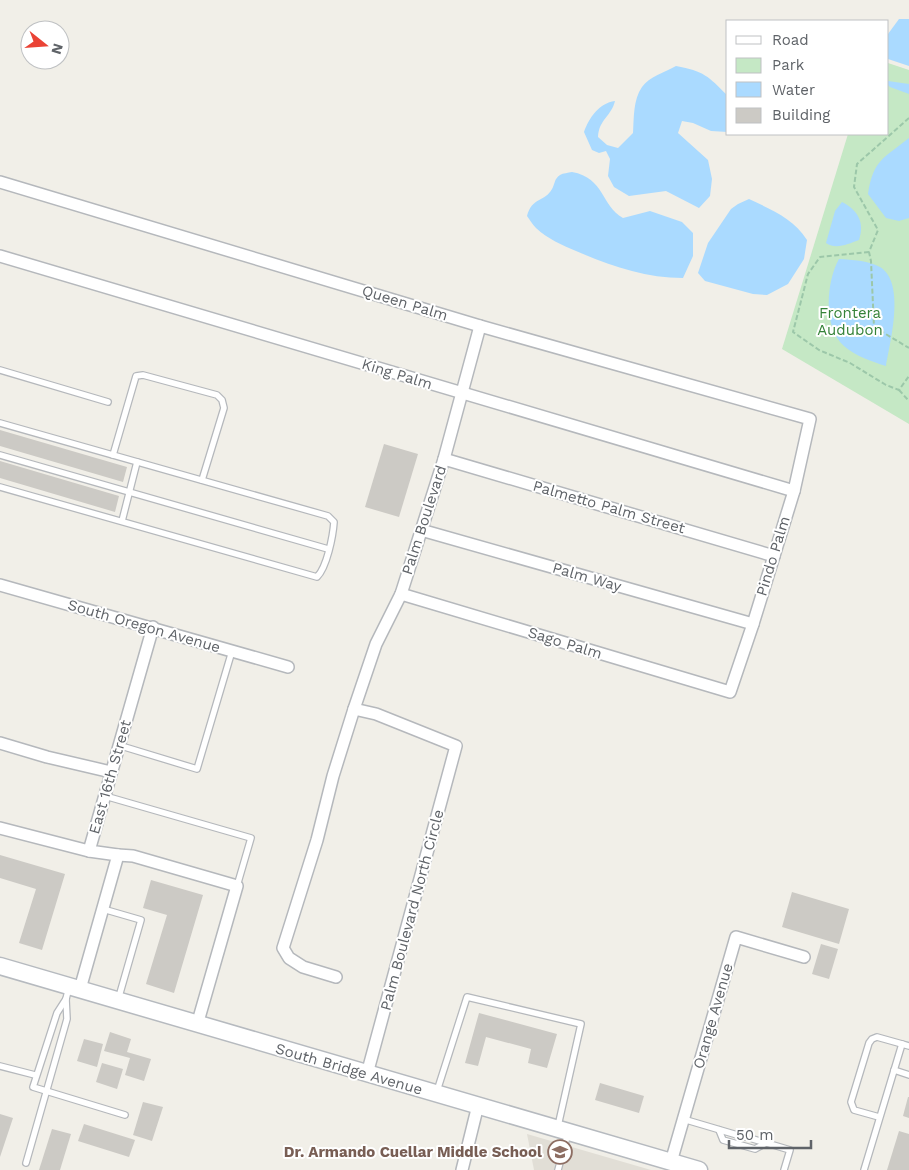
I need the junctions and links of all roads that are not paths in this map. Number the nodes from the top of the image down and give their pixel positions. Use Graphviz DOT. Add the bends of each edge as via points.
graph roads {
  1 [pos="0,182"];
  2 [pos="0,256"];
  3 [pos="480,326"];
  4 [pos="0,370"];
  5 [pos="462,393"];
  6 [pos="108,402"];
  7 [pos="810,420"];
  8 [pos="0,423"];
  9 [pos="0,454"];
  10 [pos="113,455"];
  11 [pos="444,459"];
  12 [pos="137,462"];
  13 [pos="202,480"];
  14 [pos="0,487"];
  15 [pos="794,491"];
  16 [pos="129,493"];
  17 [pos="122,521"];
  18 [pos="421,530"];
  19 [pos="328,549"];
  20 [pos="774,556"];
  21 [pos="0,585"];
  22 [pos="401,594"];
  23 [pos="753,624"];
  24 [pos="153,628"];
  25 [pos="232,651"];
  26 [pos="288,667"];
  27 [pos="730,692"];
  28 [pos="354,709"];
  29 [pos="0,743"];
  30 [pos="118,745"];
  31 [pos="111,772"];
  32 [pos="105,796"];
  33 [pos="0,828"];
  34 [pos="89,851"];
  35 [pos="118,855"];
  36 [pos="238,886"];
  37 [pos="103,909"];
  38 [pos="804,957"];
  39 [pos="0,966"];
  40 [pos="336,977"];
  41 [pos="72,991"];
  42 [pos="118,1000"];
  43 [pos="197,1025"];
  44 [pos="902,1044"];
  45 [pos="909,1046"];
  46 [pos="0,1066"];
  47 [pos="894,1070"];
  48 [pos="367,1074"];
  49 [pos="909,1074"];
  50 [pos="35,1075"];
  51 [pos="46,1091"];
  52 [pos="436,1093"];
  53 [pos="478,1106"];
  54 [pos="126,1115"];
  55 [pos="879,1118"];
  56 [pos="683,1119"];
  57 [pos="563,1130"];
  58 [pos="719,1130"];
  59 [pos="744,1137"];
  60 [pos="753,1139"];
  61 [pos="766,1143"];
  62 [pos="26,1163"];
  63 [pos="676,1166"];
  64 [pos="462,1170"];
  65 [pos="558,1170"];
  66 [pos="699,1170"];
  67 [pos="784,1170"];
  68 [pos="864,1170"];
  1 -- 3 [label="street, Queen Palm"];
  2 -- 5 [label="street, King Palm"];
  3 -- 5 [label="street, Palm Boulevard"];
  3 -- 7 [label="street, Queen Palm"];
  4 -- 6 [label="lane"];
  5 -- 11 [label="street, Palm Boulevard"];
  5 -- 15 [label="street, King Palm"];
  7 -- 15 [label="street, Pindo Palm"];
  8 -- 10 [label="lane"];
  9 -- 16 [label="lane"];
  10 -- 12 [label="lane"];
  10 -- 13 [label="lane" via="136,376 143,375 217,395 224,408"];
  11 -- 18 [label="street, Palm Boulevard"];
  11 -- 20 [label="street, Palmetto Palm Street"];
  12 -- 13 [label="lane"];
  12 -- 16 [label="lane"];
  13 -- 19 [label="lane" via="328,516 334,522"];
  14 -- 17 [label="lane"];
  15 -- 20 [label="street, Pindo Palm"];
  16 -- 17 [label="lane"];
  16 -- 19 [label="lane"];
  17 -- 19 [label="lane" via="317,577 322,572"];
  18 -- 22 [label="street, Palm Boulevard"];
  18 -- 23 [label="street, Palm Way"];
  20 -- 23 [label="street, Pindo Palm"];
  21 -- 24 [label="street, South Oregon Avenue"];
  22 -- 27 [label="street, Sago Palm"];
  22 -- 28 [label="street, Palm Boulevard" via="376,644"];
  23 -- 27 [label="street, Pindo Palm"];
  24 -- 25 [label="street, South Oregon Avenue"];
  24 -- 30 [label="street, East 16th Street"];
  25 -- 26 [label="street, South Oregon Avenue"];
  25 -- 30 [label="lane" via="197,768"];
  28 -- 40 [label="street" via="283,948 289,958 302,967"];
  28 -- 48 [label="street, Palm Boulevard North Circle" via="376,714 456,746"];
  29 -- 31 [label="street"];
  30 -- 31 [label="street, East 16th Street"];
  31 -- 32 [label="street, East 16th Street"];
  32 -- 34 [label="street, East 16th Street"];
  32 -- 36 [label="lane" via="251,838"];
  33 -- 34 [label="street"];
  34 -- 35 [label="street, East 16th Street"];
  35 -- 36 [label="street, East 16th Street" via="133,856"];
  35 -- 37 [label="street"];
  36 -- 43 [label="street"];
  37 -- 41 [label="street"];
  37 -- 42 [label="lane" via="142,920"];
  38 -- 56 [label="street, Orange Avenue" via="736,937"];
  39 -- 41 [label="street, South Bridge Avenue"];
  41 -- 42 [label="street, South Bridge Avenue"];
  41 -- 50 [label="lane" via="56,1013"];
  41 -- 51 [label="lane"];
  42 -- 43 [label="street, South Bridge Avenue"];
  43 -- 48 [label="street, South Bridge Avenue"];
  44 -- 45 [label="lane"];
  44 -- 47 [label="lane"];
  44 -- 55 [label="lane" via="877,1037 869,1043 851,1102 854,1110"];
  46 -- 50 [label="lane"];
  47 -- 49 [label="lane"];
  47 -- 55 [label="lane"];
  48 -- 52 [label="street, South Bridge Avenue"];
  50 -- 51 [label="lane" via="33,1087"];
  51 -- 54 [label="lane"];
  51 -- 62 [label="lane"];
  52 -- 53 [label="street, South Bridge Avenue"];
  52 -- 57 [label="lane" via="467,997 581,1024"];
  53 -- 57 [label="street, South Bridge Avenue"];
  53 -- 64 [label="street"];
  55 -- 68 [label="lane"];
  56 -- 58 [label="lane"];
  56 -- 63 [label="street, Orange Avenue"];
  57 -- 63 [label="street, South Bridge Avenue"];
  57 -- 65 [label="lane"];
  58 -- 59 [label="lane"];
  58 -- 61 [label="lane" via="723,1140 755,1149"];
  60 -- 61 [label="lane"];
  61 -- 67 [label="lane" via="790,1150"];
  63 -- 66 [label="street, South Bridge Avenue"];
}
